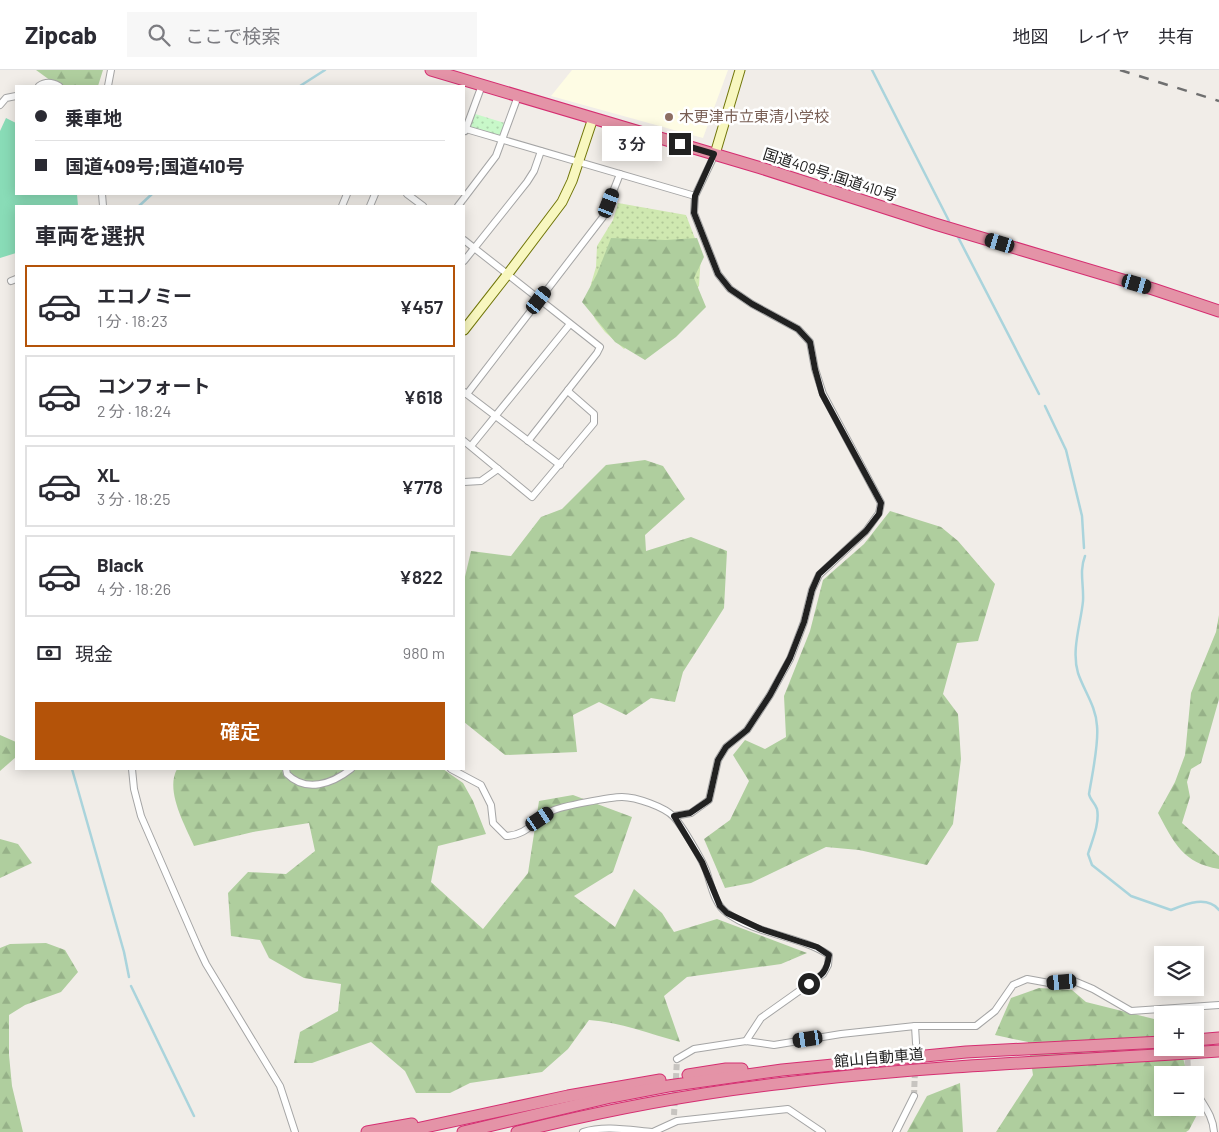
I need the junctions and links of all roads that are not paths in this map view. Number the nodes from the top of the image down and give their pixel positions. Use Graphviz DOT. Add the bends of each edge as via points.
graph roads {
  1 [pos="111,70"];
  2 [pos="432,70"];
  3 [pos="740,70"];
  4 [pos="41,85"];
  5 [pos="57,85"];
  6 [pos="108,85"];
  7 [pos="482,85"];
  8 [pos="15,96"];
  9 [pos="518,96"];
  10 [pos="0,105"];
  11 [pos="593,118"];
  12 [pos="465,131"];
  13 [pos="502,140"];
  14 [pos="541,151"];
  15 [pos="714,154"];
  16 [pos="579,162"];
  17 [pos="620,174"];
  18 [pos="408,195"];
  19 [pos="695,196"];
  20 [pos="422,205"];
  21 [pos="459,205"];
  22 [pos="465,241"];
  23 [pos="474,248"];
  24 [pos="465,260"];
  25 [pos="507,275"];
  26 [pos="539,300"];
  27 [pos="1219,311"];
  28 [pos="570,324"];
  29 [pos="465,329"];
  30 [pos="568,390"];
  31 [pos="465,393"];
  32 [pos="496,416"];
  33 [pos="528,441"];
  34 [pos="465,442"];
  35 [pos="471,446"];
  36 [pos="560,465"];
  37 [pos="498,469"];
  38 [pos="465,482"];
  39 [pos="132,770"];
  40 [pos="286,770"];
  41 [pos="349,770"];
  42 [pos="453,770"];
  43 [pos="674,816"];
  44 [pos="1219,1005"];
  45 [pos="1204,1008"];
  46 [pos="1154,1011"];
  47 [pos="915,1026"];
  48 [pos="1219,1038"];
  49 [pos="1204,1039"];
  50 [pos="746,1041"];
  51 [pos="1154,1042"];
  52 [pos="916,1043"];
  53 [pos="1219,1051"];
  54 [pos="677,1059"];
  55 [pos="782,1070"];
  56 [pos="914,1096"];
  57 [pos="1204,1104"];
  58 [pos="483,1115"];
  59 [pos="295,1132"];
  60 [pos="366,1132"];
  61 [pos="402,1132"];
  62 [pos="463,1132"];
  63 [pos="517,1132"];
  64 [pos="583,1132"];
  65 [pos="652,1132"];
  66 [pos="822,1132"];
  67 [pos="896,1132"];
  68 [pos="1214,1132"];
  1 -- 6 [label="street"];
  2 -- 7 [label="highway, 国道409号;国道410号"];
  3 -- 15 [label="street"];
  4 -- 5 [label="street" via="51,82"];
  7 -- 9 [label="highway, 国道409号;国道410号"];
  7 -- 12 [label="street"];
  8 -- 10 [label="street" via="6,98"];
  9 -- 11 [label="highway, 国道409号;国道410号"];
  9 -- 13 [label="street"];
  11 -- 15 [label="highway, 国道409号;国道410号"];
  11 -- 16 [label="street"];
  12 -- 13 [label="street"];
  13 -- 14 [label="street"];
  13 -- 21 [label="street" via="496,156"];
  14 -- 16 [label="street"];
  14 -- 23 [label="street" via="527,182"];
  15 -- 19 [label="street"];
  15 -- 27 [label="highway, 国道409号;国道410号"];
  16 -- 17 [label="street"];
  16 -- 25 [label="street" via="562,202"];
  17 -- 19 [label="street"];
  17 -- 26 [label="street" via="604,217"];
  18 -- 20 [label="street"];
  19 -- 43 [label="street" via="694,213 718,274 730,289 798,329 810,342 822,394 881,503 879,514 866,531 819,574 790,658 747,730 726,747 718,760 709,800 690,813"];
  22 -- 23 [label="street"];
  23 -- 24 [label="street"];
  23 -- 25 [label="street"];
  25 -- 26 [label="street"];
  25 -- 29 [label="street"];
  26 -- 28 [label="street"];
  26 -- 31 [label="street"];
  28 -- 30 [label="street" via="600,347"];
  28 -- 32 [label="street"];
  30 -- 33 [label="street"];
  30 -- 36 [label="street" via="595,417 594,423"];
  31 -- 32 [label="street"];
  32 -- 33 [label="street"];
  32 -- 35 [label="street"];
  33 -- 36 [label="street"];
  34 -- 35 [label="street"];
  35 -- 37 [label="street"];
  36 -- 37 [label="street" via="532,497"];
  37 -- 38 [label="street" via="481,480"];
  39 -- 59 [label="street" via="137,804 188,925 206,964 280,1086"];
  40 -- 41 [label="street" via="300,783 316,786"];
  42 -- 43 [label="street" via="481,785 491,805 493,823 506,836 523,833 553,810 620,797 638,798"];
  43 -- 50 [label="street" via="702,862 720,906 727,913 761,929 817,947 829,955 823,974 761,1018"];
  44 -- 45 [label="street"];
  46 -- 47 [label="street" via="1131,1011 1074,981 1050,983 1027,979 1014,986 995,1011 976,1026"];
  47 -- 50 [label="street" via="774,1045"];
  47 -- 52 [label="street"];
  48 -- 49 [label="highway"];
  50 -- 54 [label="street" via="694,1049"];
  51 -- 55 [label="highway, 館山自動車道" via="966,1052"];
  53 -- 63 [label="highway, 館山自動車道" via="967,1066 784,1083 670,1099"];
  55 -- 58 [label="highway" via="726,1069 568,1096"];
  55 -- 62 [label="highway, 館山自動車道" via="611,1097"];
  56 -- 67 [label="street"];
  57 -- 68 [label="street" via="1214,1124"];
  58 -- 60 [label="highway"];
  58 -- 61 [label="highway"];
  64 -- 65 [label="street" via="598,1129"];
  65 -- 66 [label="street" via="675,1118 788,1109"];
}
